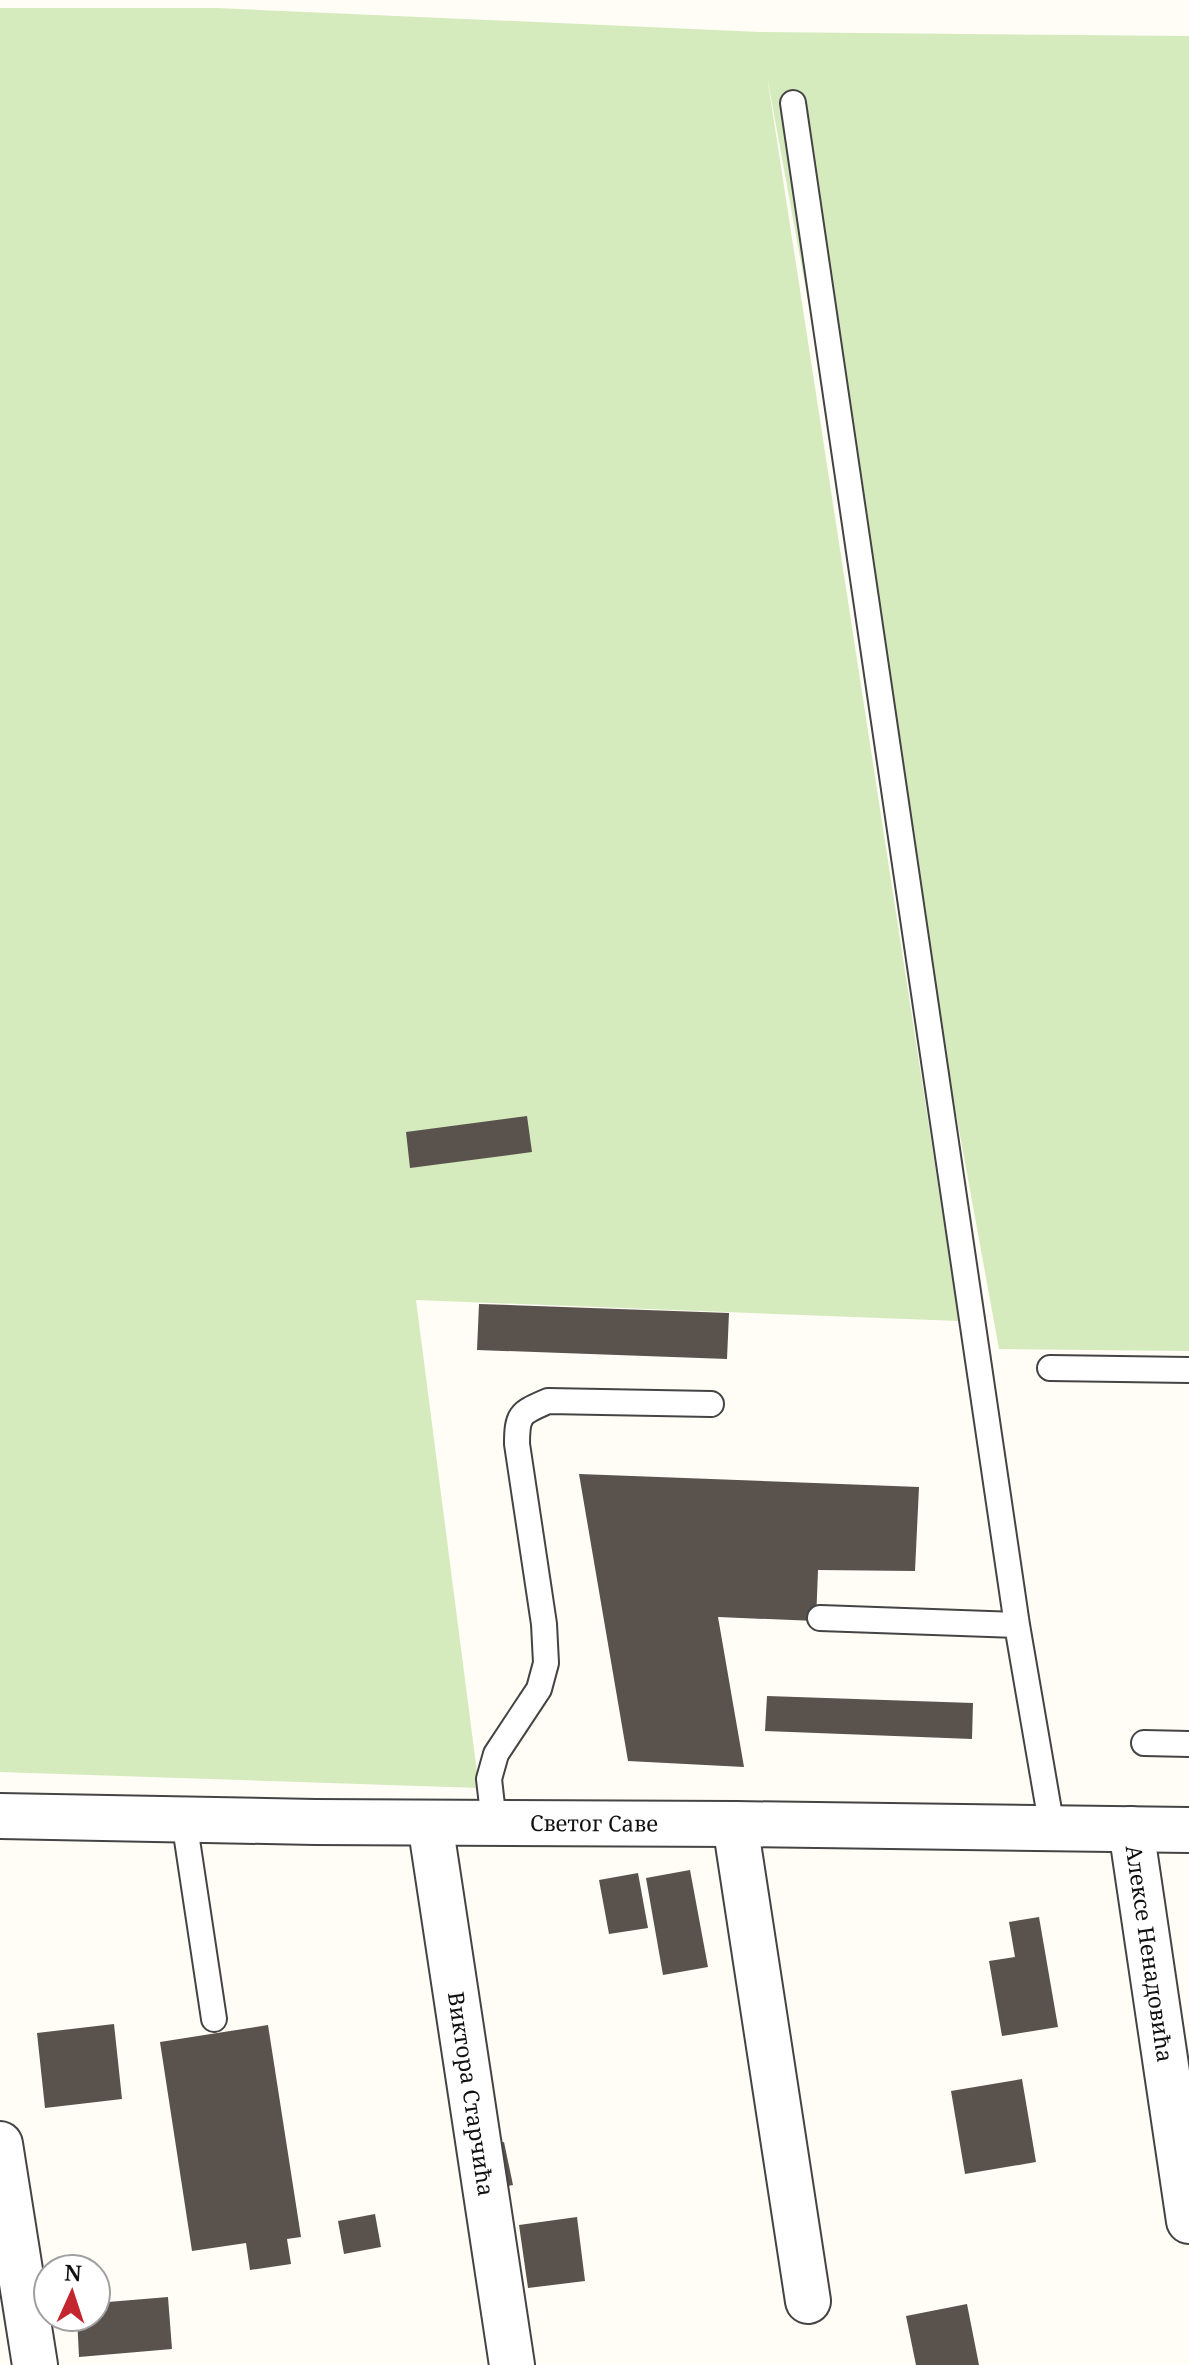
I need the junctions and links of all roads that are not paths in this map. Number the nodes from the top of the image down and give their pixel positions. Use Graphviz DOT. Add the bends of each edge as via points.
graph roads {
  1 [pos="793,103"];
  2 [pos="1050,1368"];
  3 [pos="1189,1370"];
  4 [pos="711,1404"];
  5 [pos="820,1618"];
  6 [pos="1017,1625"];
  7 [pos="1144,1743"];
  8 [pos="1189,1744"];
  9 [pos="0,1816"];
  10 [pos="184,1820"];
  11 [pos="430,1823"];
  12 [pos="494,1823"];
  13 [pos="735,1824"];
  14 [pos="1052,1828"];
  15 [pos="1131,1829"];
  16 [pos="1189,1830"];
  17 [pos="214,2019"];
  18 [pos="0,2144"];
  19 [pos="1189,2221"];
  20 [pos="808,2301"];
  21 [pos="35,2365"];
  22 [pos="512,2365"];
  1 -- 6 [label="lane"];
  2 -- 3 [label="lane"];
  4 -- 12 [label="lane" via="548,1401 524,1412 517,1424 546,1663 539,1689 496,1754 489,1779"];
  5 -- 6 [label="lane"];
  6 -- 14 [label="lane"];
  7 -- 8 [label="lane"];
  9 -- 10 [label="street, Светог Саве"];
  10 -- 11 [label="street, Светог Саве"];
  10 -- 17 [label="lane"];
  11 -- 12 [label="street, Светог Саве"];
  11 -- 22 [label="street, Виктора Старчића"];
  12 -- 13 [label="street, Светог Саве"];
  13 -- 14 [label="street, Светог Саве"];
  13 -- 20 [label="street"];
  14 -- 15 [label="street, Светог Саве"];
  15 -- 16 [label="street, Светог Саве"];
  15 -- 19 [label="street, Алексе Ненадовића"];
  18 -- 21 [label="street"];
}
